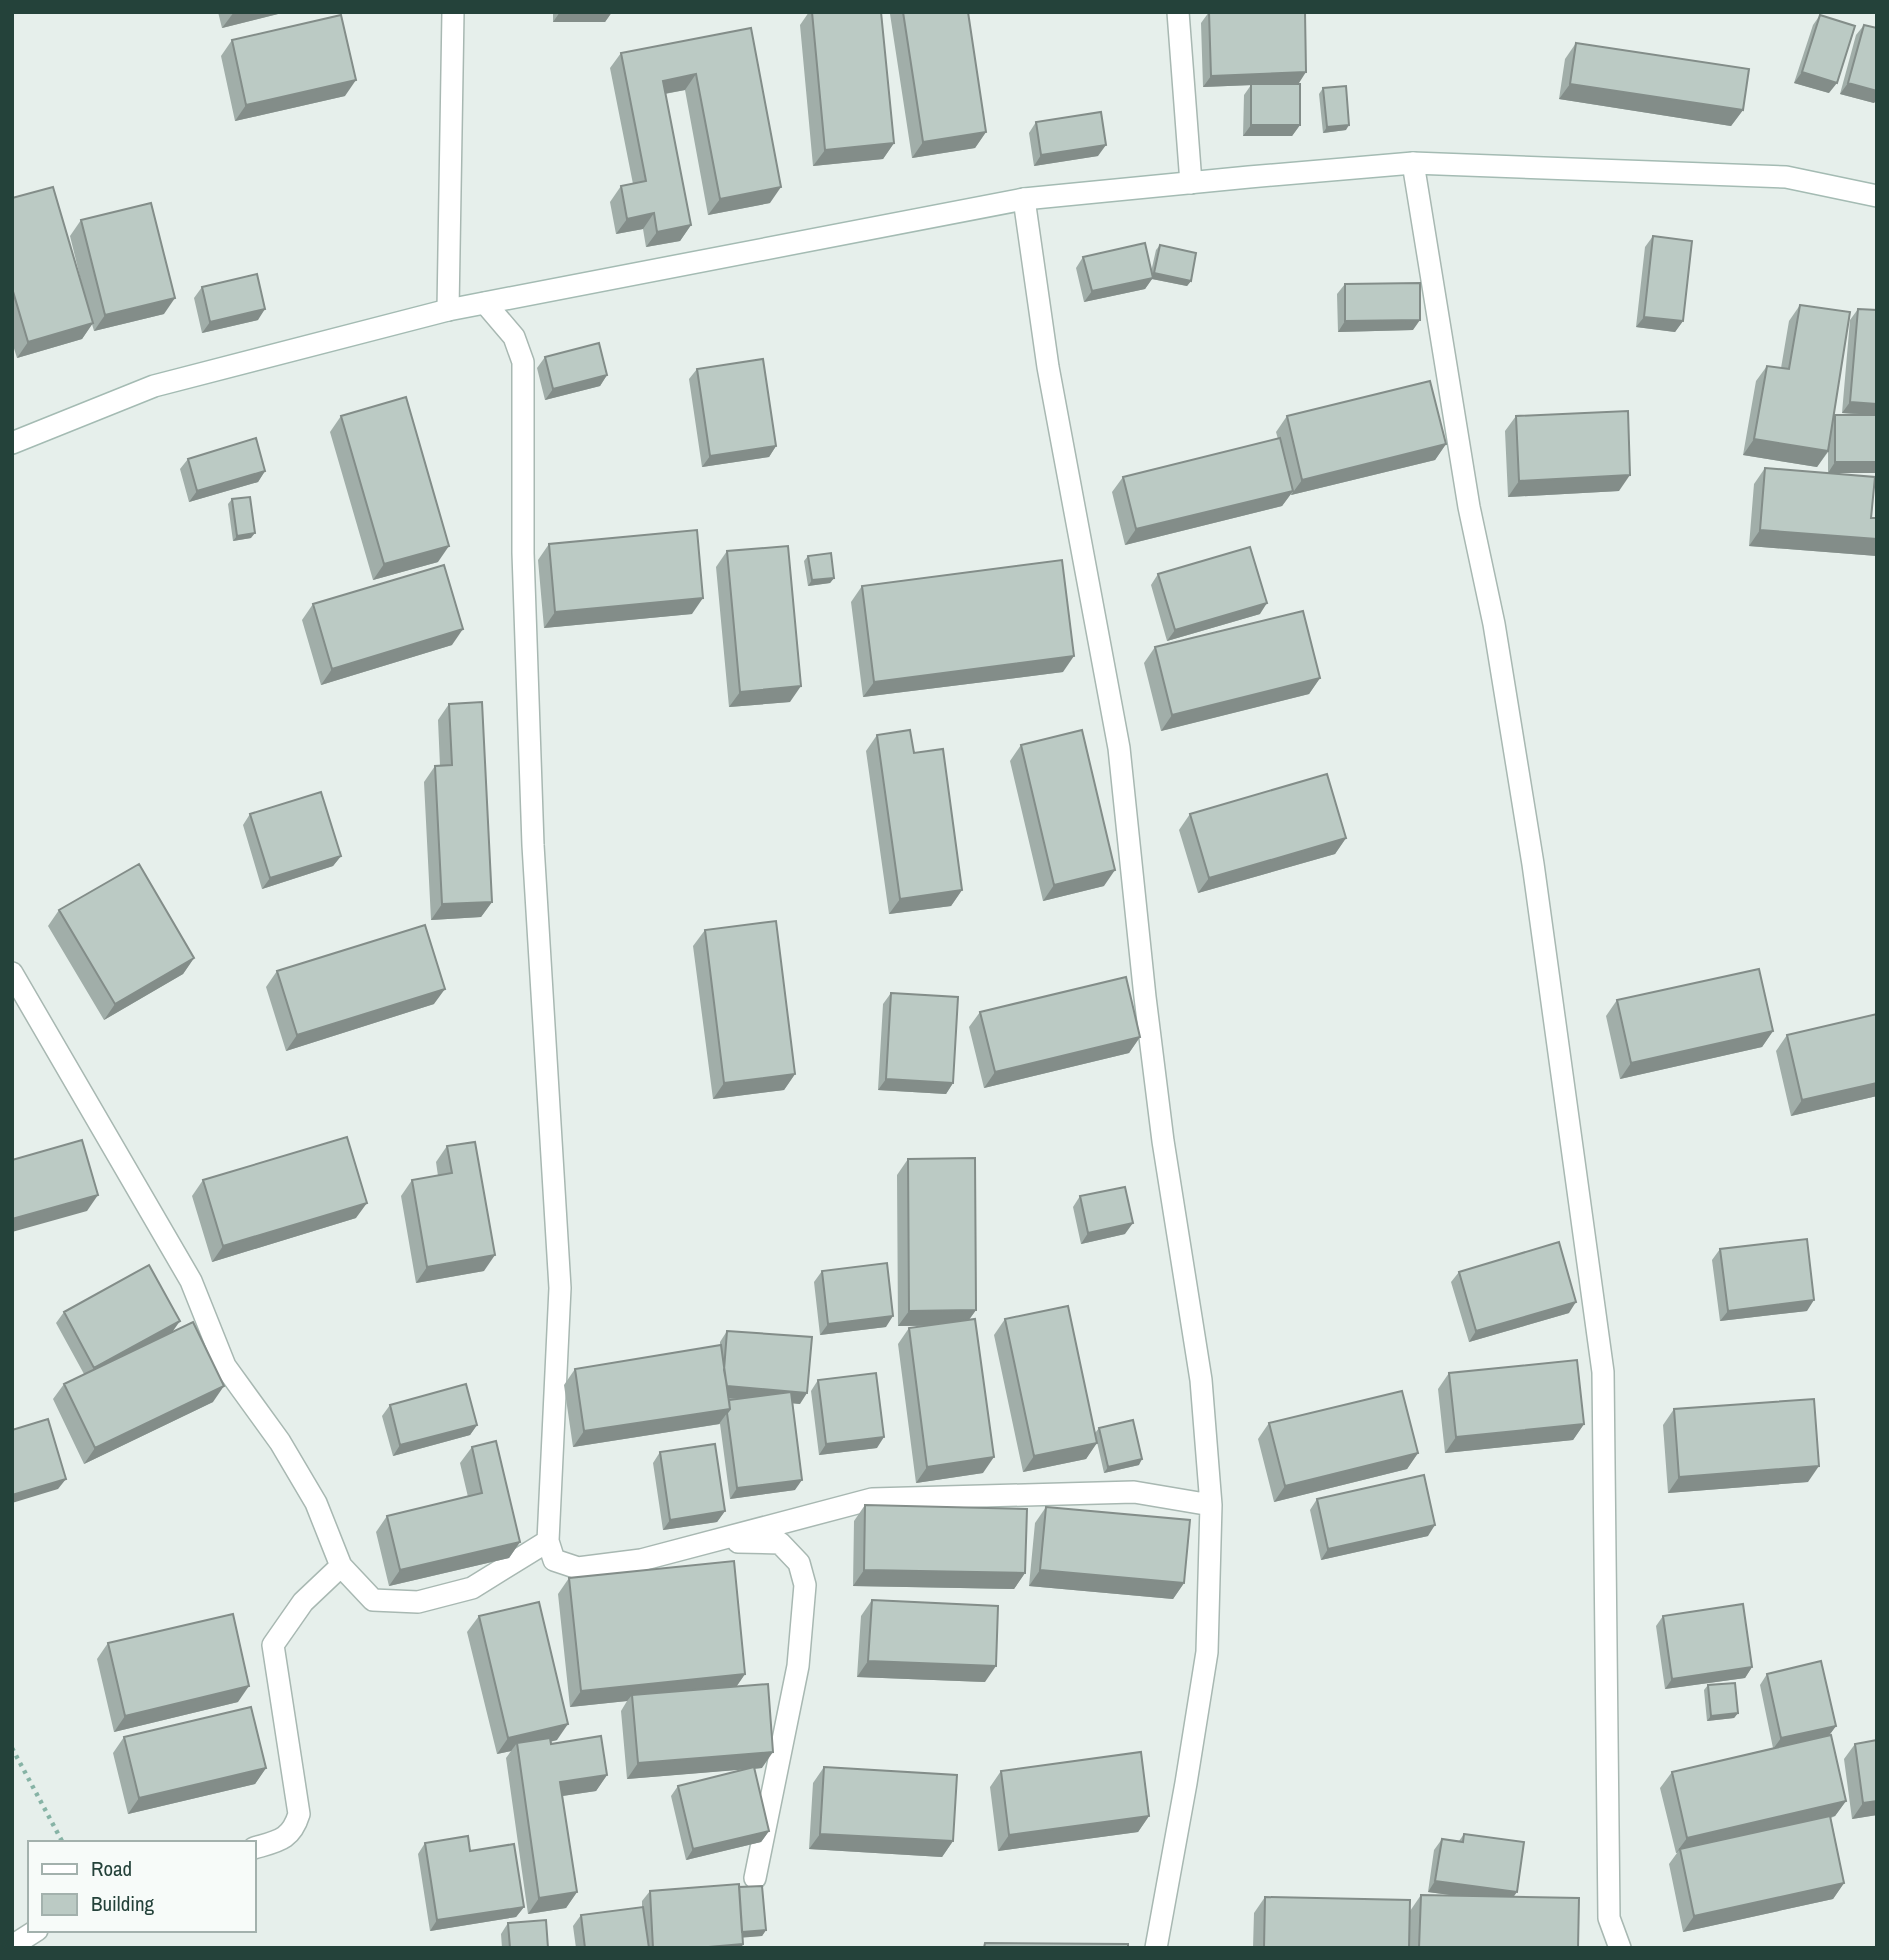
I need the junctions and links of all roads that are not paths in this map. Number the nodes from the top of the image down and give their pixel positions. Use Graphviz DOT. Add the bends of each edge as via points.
graph roads {
  1 [pos="453,12"];
  2 [pos="1178,12"];
  3 [pos="1413,163"];
  4 [pos="1191,183"];
  5 [pos="1877,196"];
  6 [pos="1024,199"];
  7 [pos="485,303"];
  8 [pos="448,310"];
  9 [pos="12,443"];
  10 [pos="12,973"];
  11 [pos="1211,1505"];
  12 [pos="548,1541"];
  13 [pos="711,1542"];
  14 [pos="341,1566"];
  15 [pos="256,1847"];
  16 [pos="755,1878"];
  17 [pos="34,1932"];
  18 [pos="12,1946"];
  19 [pos="1156,1948"];
  20 [pos="1620,1948"];
  1 -- 8 [label="street"];
  2 -- 4 [label="street"];
  3 -- 4 [label="street"];
  3 -- 5 [label="street" via="1786,177"];
  3 -- 20 [label="street" via="1533,864 1603,1372 1609,1918"];
  4 -- 6 [label="street"];
  6 -- 7 [label="street"];
  6 -- 11 [label="street" via="1048,367 1119,748 1163,1141 1201,1380"];
  7 -- 8 [label="street"];
  7 -- 12 [label="street" via="514,337 523,362 523,553 533,845 561,1288"];
  8 -- 9 [label="street" via="154,386"];
  10 -- 14 [label="street" via="191,1281 225,1367 280,1442 316,1503"];
  11 -- 13 [label="street" via="1134,1492 872,1499"];
  11 -- 19 [label="street" via="1207,1652"];
  12 -- 13 [label="street" via="554,1560 578,1568 641,1560"];
  12 -- 14 [label="street" via="472,1588 418,1602 373,1600"];
  13 -- 16 [label="street" via="780,1543 799,1563 805,1585 798,1666"];
  14 -- 15 [label="street" via="303,1602 273,1644 299,1814 294,1829"];
  17 -- 18 [label="street"];
}
